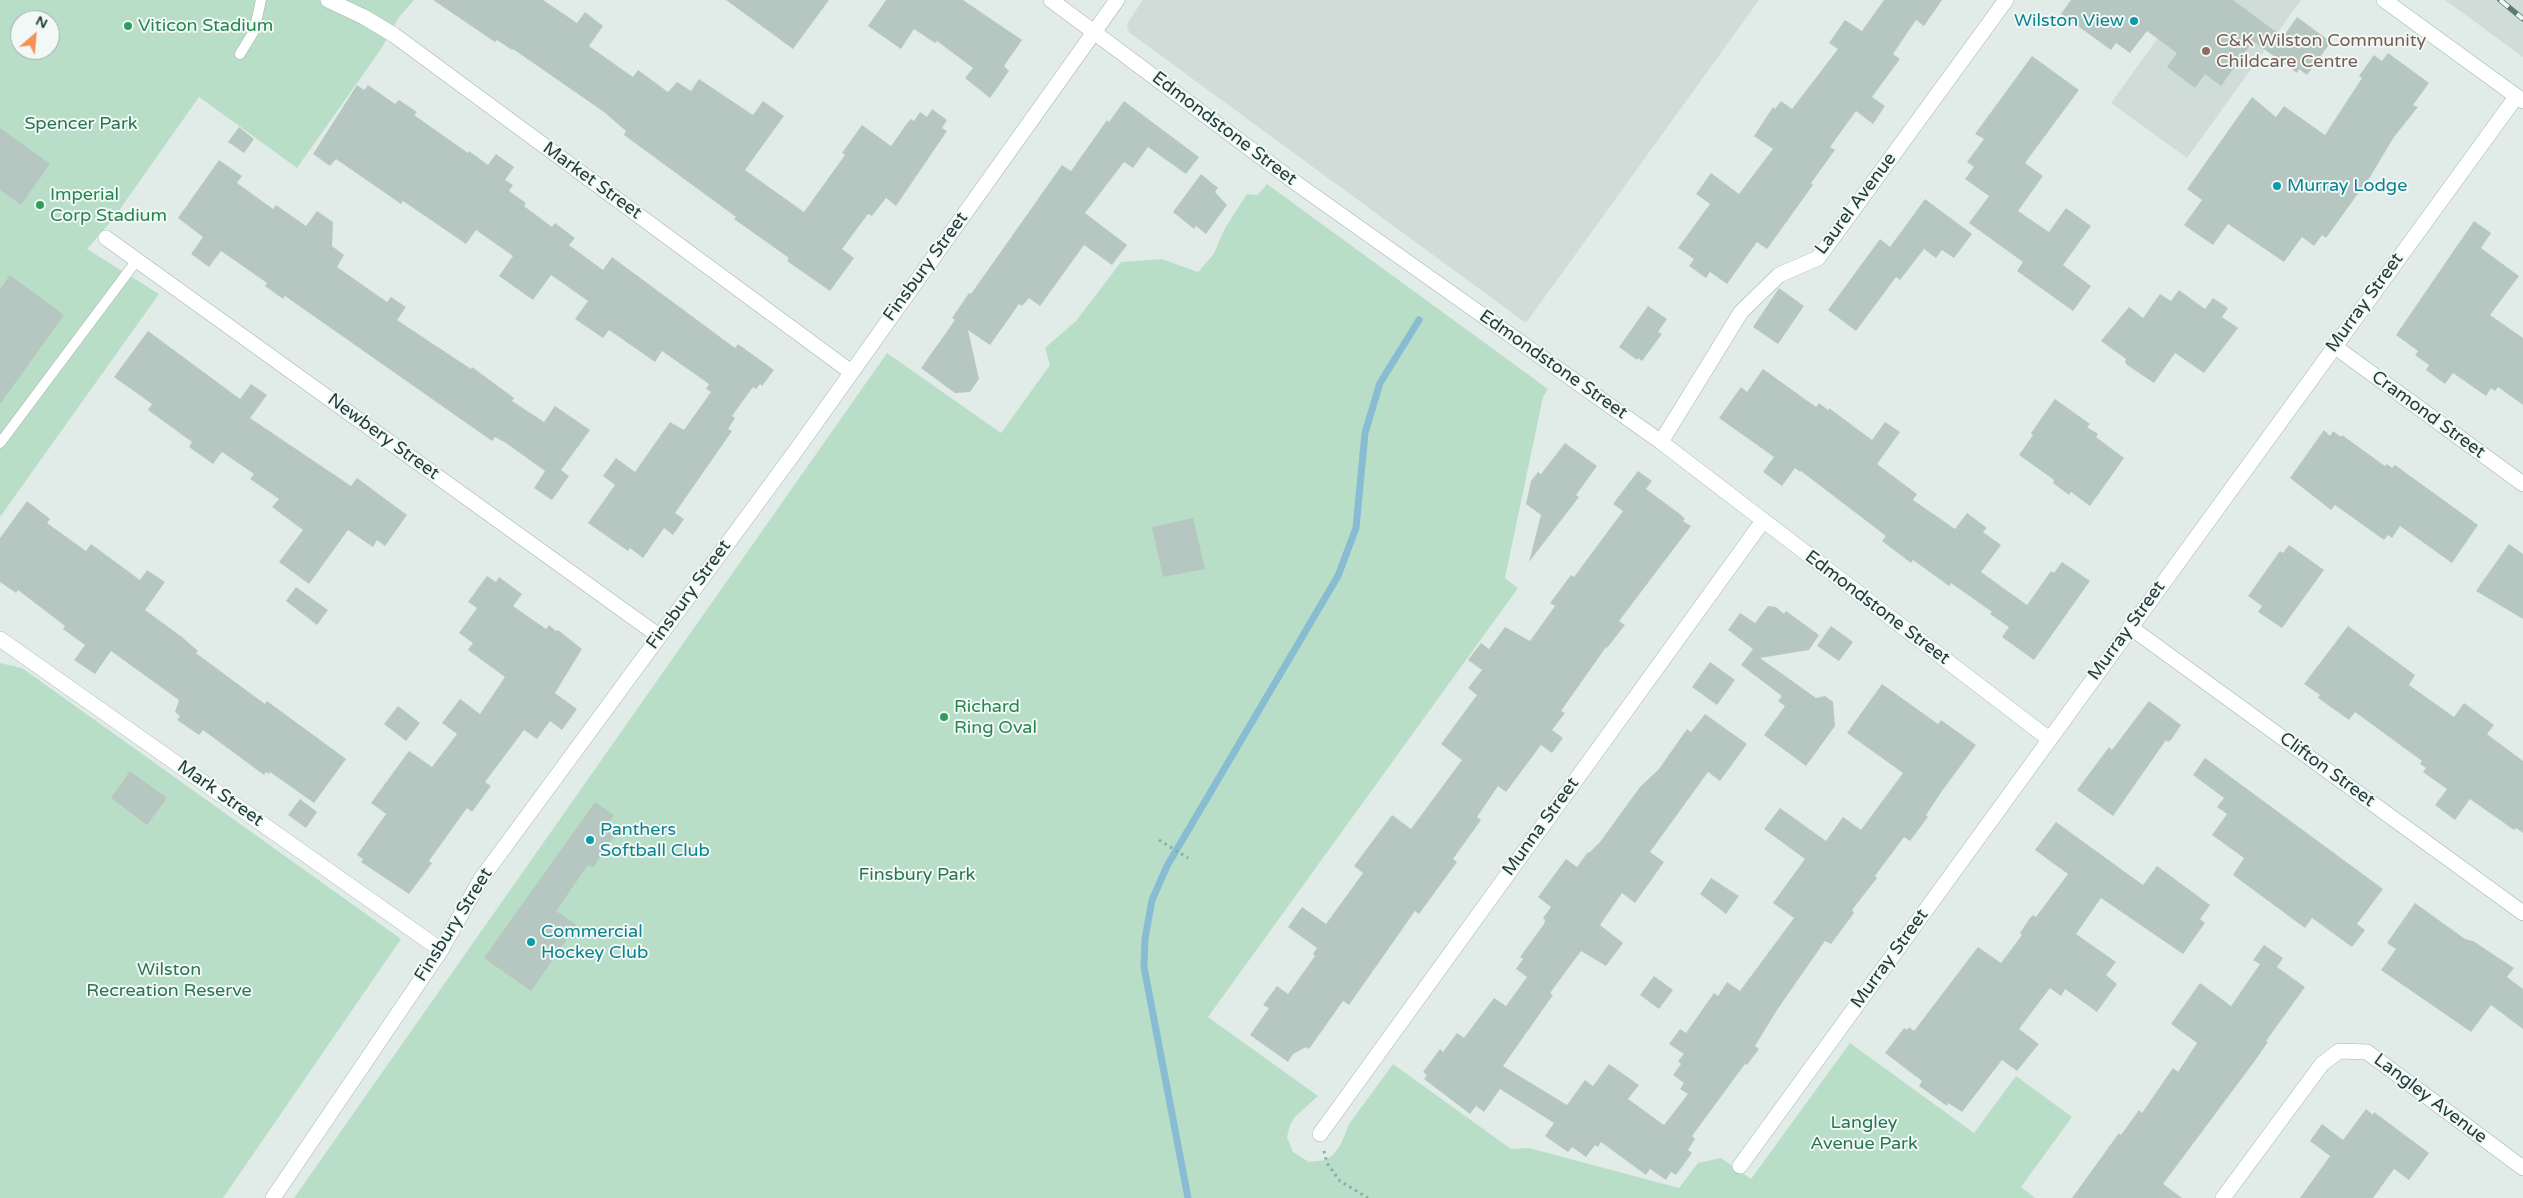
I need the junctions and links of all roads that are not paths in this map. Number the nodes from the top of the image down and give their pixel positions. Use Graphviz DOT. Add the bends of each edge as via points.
graph roads {
  1 [pos="261,0"];
  2 [pos="328,0"];
  3 [pos="1051,0"];
  4 [pos="1117,0"];
  5 [pos="2006,0"];
  6 [pos="2384,0"];
  7 [pos="1094,31"];
  8 [pos="240,54"];
  9 [pos="2520,99"];
  10 [pos="106,238"];
  11 [pos="137,260"];
  12 [pos="2334,346"];
  13 [pos="851,372"];
  14 [pos="1661,442"];
  15 [pos="0,443"];
  16 [pos="2523,484"];
  17 [pos="1763,520"];
  18 [pos="2130,627"];
  19 [pos="659,636"];
  20 [pos="0,638"];
  21 [pos="2049,739"];
  22 [pos="2523,913"];
  23 [pos="441,950"];
  24 [pos="1320,1134"];
  25 [pos="1740,1166"];
  26 [pos="2523,1168"];
  27 [pos="273,1198"];
  28 [pos="2223,1198"];
  1 -- 8 [label="lane" via="254,31"];
  2 -- 13 [label="street, Market Street" via="394,35"];
  3 -- 7 [label="street, Edmondstone Street"];
  4 -- 7 [label="street, Finsbury Street"];
  5 -- 14 [label="street, Laurel Avenue" via="1818,258 1779,275 1742,312"];
  6 -- 9 [label="street"];
  7 -- 13 [label="street, Finsbury Street"];
  7 -- 14 [label="street, Edmondstone Street" via="1296,183"];
  9 -- 12 [label="street, Murray Street"];
  10 -- 11 [label="street, Newbery Street"];
  11 -- 15 [label="lane"];
  11 -- 19 [label="street, Newbery Street"];
  12 -- 16 [label="street, Cramond Street"];
  12 -- 18 [label="street, Murray Street"];
  13 -- 19 [label="street, Finsbury Street"];
  14 -- 17 [label="street, Edmondstone Street"];
  17 -- 21 [label="street, Edmondstone Street"];
  17 -- 24 [label="street, Munna Street"];
  18 -- 21 [label="street, Murray Street"];
  18 -- 22 [label="street, Clifton Street"];
  19 -- 23 [label="street, Finsbury Street" via="481,879"];
  20 -- 23 [label="street, Mark Street"];
  21 -- 25 [label="street, Murray Street"];
  23 -- 27 [label="street, Finsbury Street"];
  26 -- 28 [label="street, Langley Avenue" via="2368,1052 2339,1050 2322,1064"];
}
